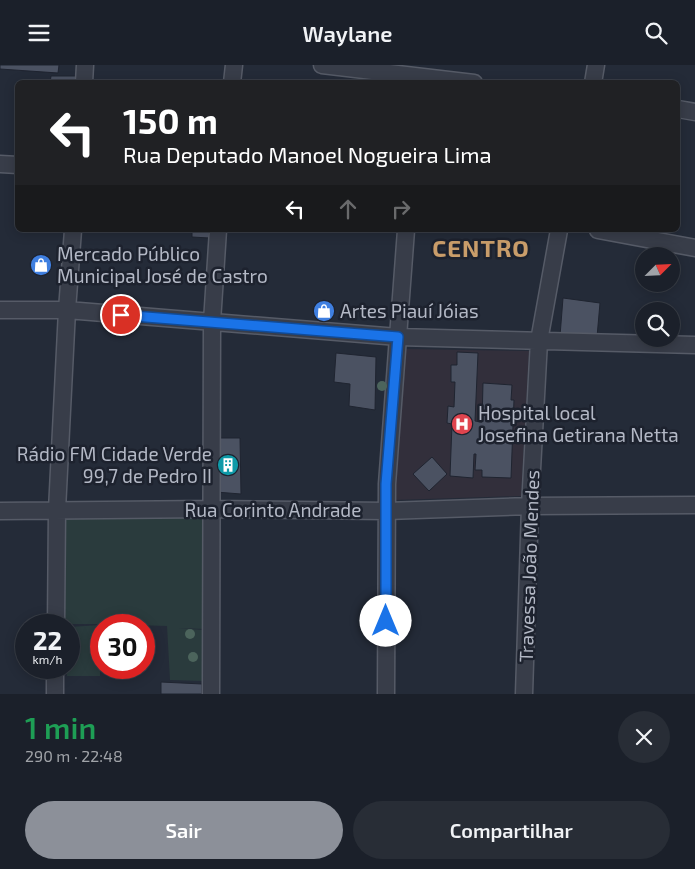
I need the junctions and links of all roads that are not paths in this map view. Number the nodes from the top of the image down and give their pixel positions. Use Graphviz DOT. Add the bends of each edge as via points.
graph roads {
  1 [pos="85,65"];
  2 [pos="234,65"];
  3 [pos="322,65"];
  4 [pos="596,65"];
  5 [pos="421,79"];
  6 [pos="84,80"];
  7 [pos="232,80"];
  8 [pos="434,80"];
  9 [pos="594,80"];
  10 [pos="680,109"];
  11 [pos="695,112"];
  12 [pos="0,164"];
  13 [pos="15,165"];
  14 [pos="73,232"];
  15 [pos="218,232"];
  16 [pos="406,232"];
  17 [pos="559,232"];
  18 [pos="609,232"];
  19 [pos="695,248"];
  20 [pos="0,310"];
  21 [pos="67,310"];
  22 [pos="212,321"];
  23 [pos="398,337"];
  24 [pos="538,341"];
  25 [pos="695,345"];
  26 [pos="695,505"];
  27 [pos="530,506"];
  28 [pos="211,509"];
  29 [pos="57,510"];
  30 [pos="0,511"];
  31 [pos="387,511"];
  32 [pos="56,614"];
  33 [pos="56,679"];
  34 [pos="55,694"];
  35 [pos="211,694"];
  36 [pos="386,694"];
  37 [pos="524,694"];
  1 -- 6 [label="street"];
  2 -- 7 [label="street"];
  3 -- 5 [label="street"];
  4 -- 9 [label="street"];
  5 -- 8 [label="street"];
  10 -- 11 [label="street"];
  12 -- 13 [label="street"];
  14 -- 21 [label="street"];
  15 -- 22 [label="street"];
  16 -- 23 [label="street"];
  17 -- 24 [label="street, Travessa João Mendes"];
  18 -- 19 [label="street"];
  20 -- 21 [label="street"];
  21 -- 22 [label="street"];
  21 -- 29 [label="street"];
  22 -- 23 [label="street"];
  22 -- 28 [label="street"];
  23 -- 24 [label="street"];
  23 -- 31 [label="street" via="386,484"];
  24 -- 25 [label="street"];
  24 -- 27 [label="street, Travessa João Mendes"];
  26 -- 27 [label="street, Rua Corinto Andrade"];
  27 -- 31 [label="street, Rua Corinto Andrade"];
  27 -- 37 [label="street, Travessa João Mendes"];
  28 -- 29 [label="street, Rua Corinto Andrade"];
  28 -- 31 [label="street, Rua Corinto Andrade"];
  28 -- 35 [label="street"];
  29 -- 30 [label="street, Rua Corinto Andrade"];
  29 -- 32 [label="street"];
  31 -- 36 [label="street"];
  33 -- 34 [label="street"];
}
